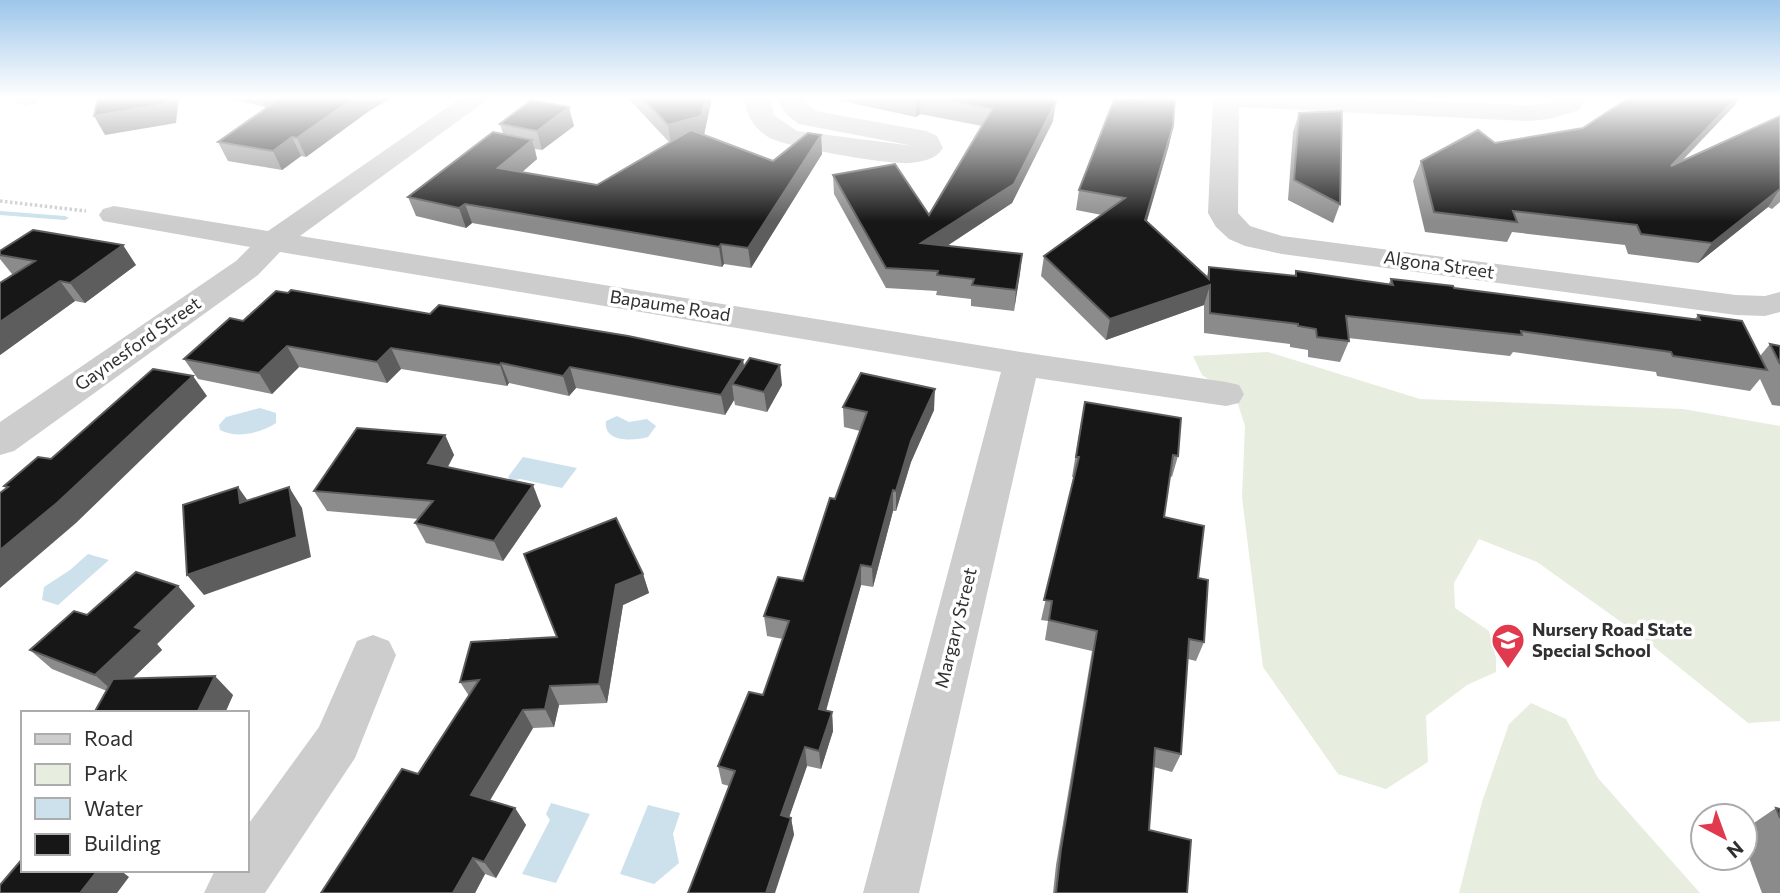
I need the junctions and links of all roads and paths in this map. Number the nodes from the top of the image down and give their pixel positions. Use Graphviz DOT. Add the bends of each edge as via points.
graph roads {
  1 [pos="420,139"];
  2 [pos="796,139"];
  3 [pos="920,139"];
  4 [pos="1225,139"];
  5 [pos="0,201"];
  6 [pos="114,215"];
  7 [pos="272,242"];
  8 [pos="1780,302"];
  9 [pos="1021,364"];
  10 [pos="1226,394"];
  11 [pos="0,413"];
  12 [pos="0,441"];
  13 [pos="373,654"];
  14 [pos="248,871"];
  15 [pos="247,872"];
  16 [pos="233,893"];
  17 [pos="891,893"];
  1 -- 7 [label="street, Gaynesford Street"];
  2 -- 3 [label="street" via="906,155 929,148"];
  4 -- 8 [label="street, Algona Street" via="1223,213 1231,226 1248,236 1282,245 1736,305"];
  5 -- 6 [label="path"];
  6 -- 7 [label="street, Bapaume Road"];
  7 -- 9 [label="street, Bapaume Road"];
  7 -- 11 [label="street, Gaynesford Street" via="222,263"];
  7 -- 12 [label="street, Gaynesford Street" via="247,268"];
  9 -- 10 [label="street, Bapaume Road"];
  9 -- 17 [label="street, Margary Street"];
  13 -- 14 [label="street" via="337,742"];
  15 -- 16 [label="street"];
}
